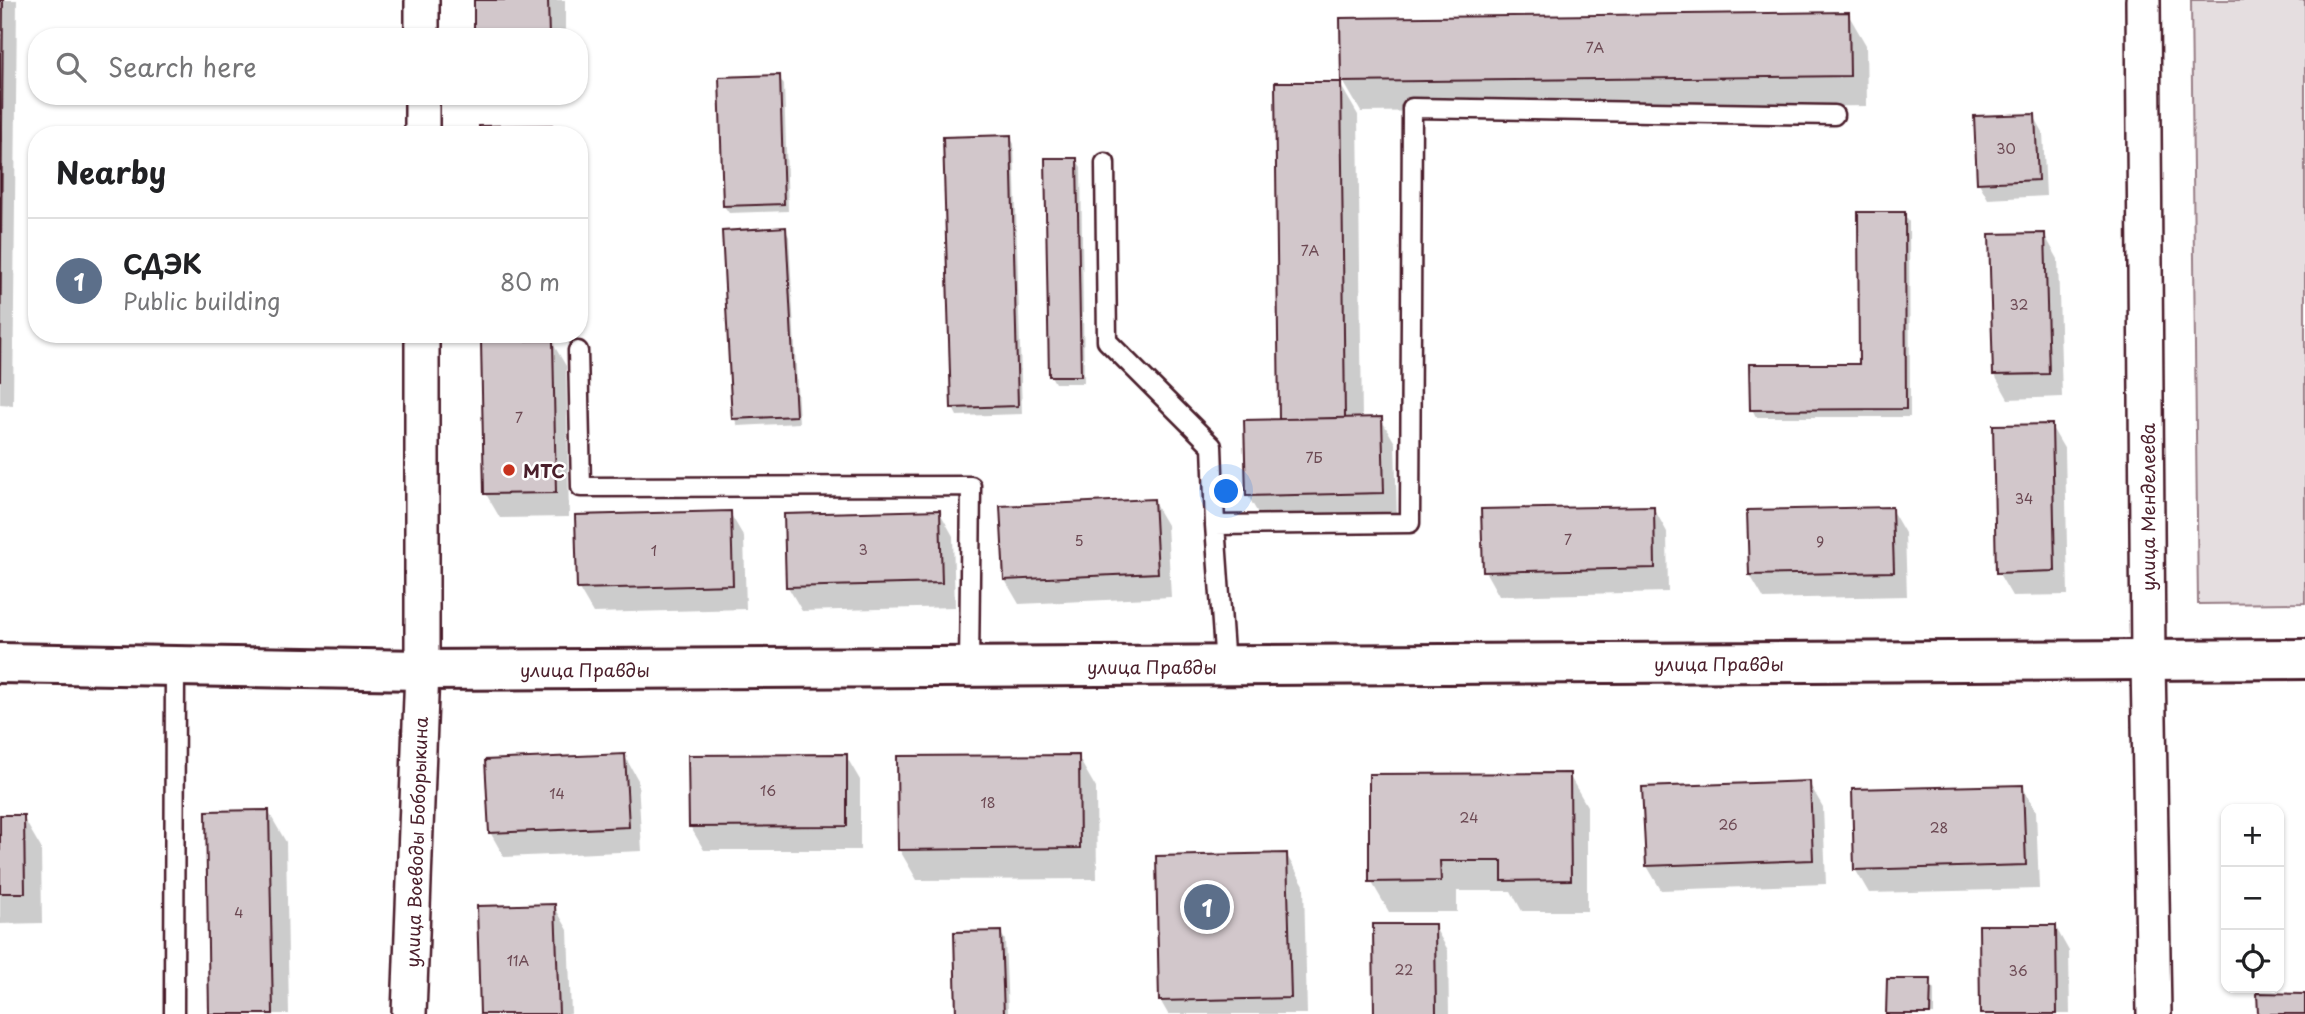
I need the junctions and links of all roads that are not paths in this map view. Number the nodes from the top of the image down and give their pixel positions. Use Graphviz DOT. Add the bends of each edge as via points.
graph roads {
  1 [pos="422,0"];
  2 [pos="2143,0"];
  3 [pos="422,28"];
  4 [pos="422,105"];
  5 [pos="1834,115"];
  6 [pos="422,126"];
  7 [pos="1105,163"];
  8 [pos="422,343"];
  9 [pos="578,351"];
  10 [pos="1214,525"];
  11 [pos="2305,659"];
  12 [pos="2148,661"];
  13 [pos="0,663"];
  14 [pos="175,665"];
  15 [pos="1225,666"];
  16 [pos="969,667"];
  17 [pos="422,670"];
  18 [pos="174,1014"];
  19 [pos="410,1014"];
  20 [pos="2154,1014"];
  1 -- 3 [label="street"];
  2 -- 12 [label="street, улица Менделеева"];
  4 -- 6 [label="street"];
  5 -- 10 [label="lane" via="1412,108 1410,523"];
  7 -- 10 [label="lane" via="1107,341 1212,446"];
  8 -- 17 [label="street, улица Воеводы Боборыкина"];
  9 -- 16 [label="lane" via="581,487 971,486"];
  10 -- 15 [label="lane"];
  11 -- 12 [label="street, улица Правды"];
  12 -- 15 [label="street, улица Правды"];
  12 -- 20 [label="street, улица Менделеева"];
  13 -- 14 [label="street, улица Правды"];
  14 -- 17 [label="street, улица Правды"];
  14 -- 18 [label="lane"];
  15 -- 16 [label="street, улица Правды"];
  16 -- 17 [label="street, улица Правды"];
  17 -- 19 [label="street, улица Воеводы Боборыкина"];
}
